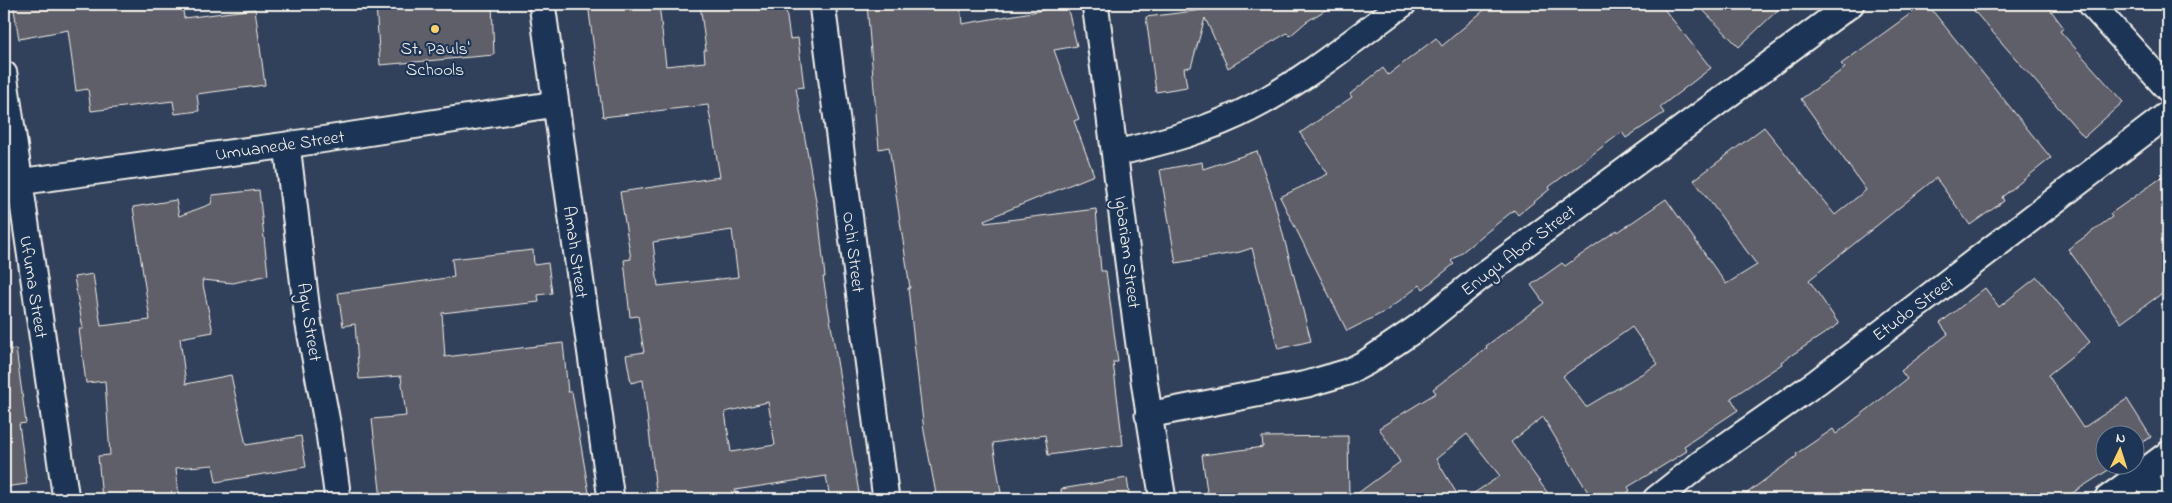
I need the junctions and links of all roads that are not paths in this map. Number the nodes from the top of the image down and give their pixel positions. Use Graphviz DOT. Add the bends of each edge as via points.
graph roads {
  1 [pos="542,4"];
  2 [pos="822,4"];
  3 [pos="1095,4"];
  4 [pos="1403,4"];
  5 [pos="1851,4"];
  6 [pos="2091,4"];
  7 [pos="4,74"];
  8 [pos="2168,89"];
  9 [pos="556,104"];
  10 [pos="2168,114"];
  11 [pos="287,145"];
  12 [pos="1116,153"];
  13 [pos="11,182"];
  14 [pos="1148,414"];
  15 [pos="2168,454"];
  16 [pos="2144,472"];
  17 [pos="2139,476"];
  18 [pos="2143,476"];
  19 [pos="66,499"];
  20 [pos="338,499"];
  21 [pos="611,499"];
  22 [pos="886,499"];
  23 [pos="1163,499"];
  24 [pos="1656,499"];
  25 [pos="2107,499"];
  26 [pos="2159,499"];
  1 -- 9 [label="street, Amah Street"];
  2 -- 22 [label="street, Ochi Street"];
  3 -- 12 [label="street, Igbariam Street"];
  4 -- 12 [label="street" via="1296,83 1252,108 1166,141"];
  5 -- 14 [label="street, Enugu Abor Street" via="1367,362 1348,372 1307,384"];
  6 -- 8 [label="street"];
  7 -- 13 [label="street, Ufuma Street"];
  9 -- 11 [label="street, Umuanede Street"];
  9 -- 21 [label="street, Amah Street"];
  10 -- 24 [label="street, Etudo Street" via="1824,376"];
  11 -- 13 [label="street, Umuanede Street"];
  11 -- 20 [label="street, Agu Street" via="308,320"];
  12 -- 14 [label="street, Igbariam Street"];
  13 -- 19 [label="street, Ufuma Street"];
  14 -- 23 [label="street, Igbariam Street"];
  15 -- 16 [label="street"];
  17 -- 25 [label="street"];
  18 -- 26 [label="street"];
}
